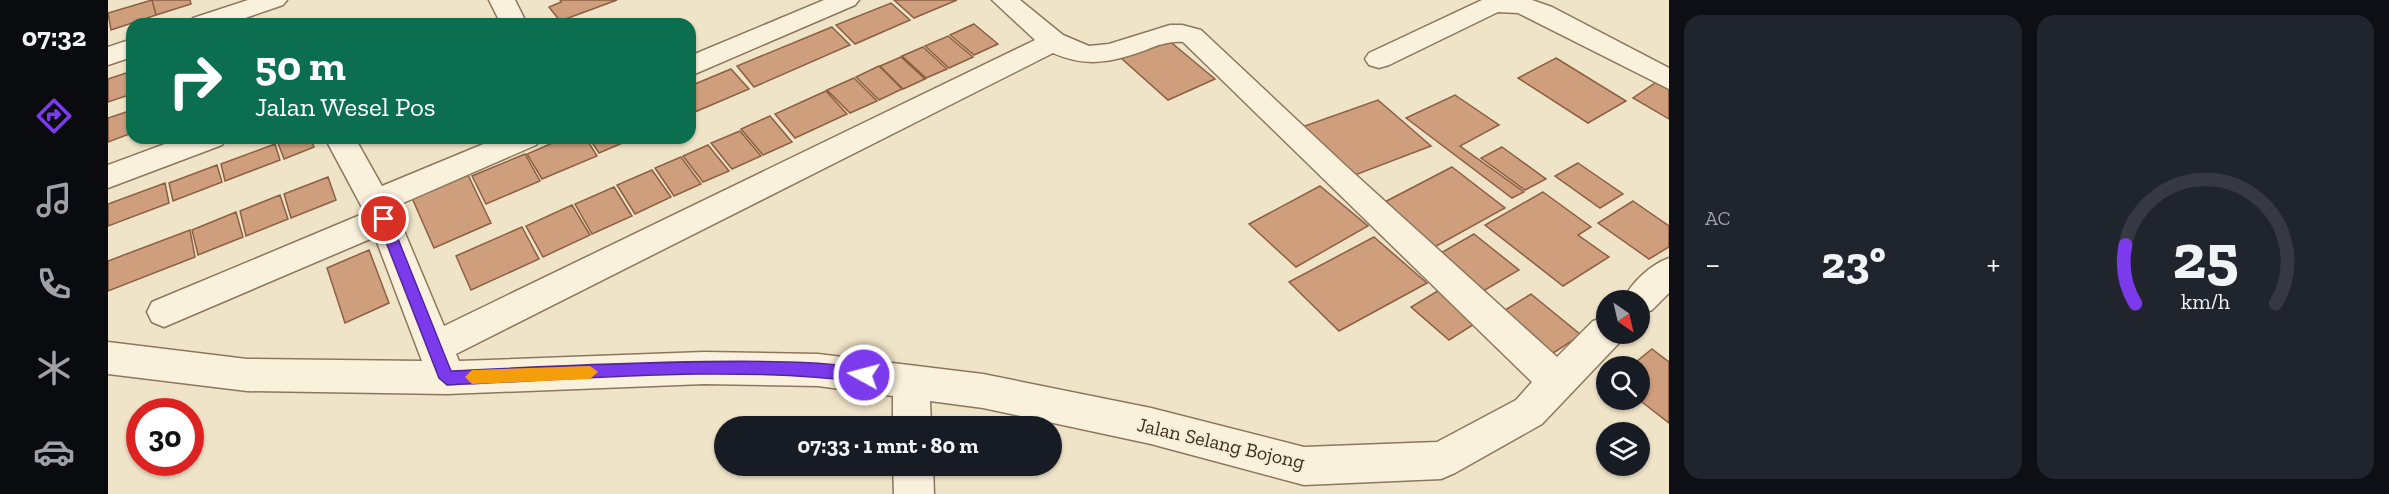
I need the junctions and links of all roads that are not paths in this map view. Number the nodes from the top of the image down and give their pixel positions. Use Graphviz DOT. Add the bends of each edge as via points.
graph roads {
  1 [pos="276,0"];
  2 [pos="502,0"];
  3 [pos="846,0"];
  4 [pos="1005,0"];
  5 [pos="220,18"];
  6 [pos="285,18"];
  7 [pos="511,18"];
  8 [pos="1053,42"];
  9 [pos="126,50"];
  10 [pos="108,56"];
  11 [pos="1379,59"];
  12 [pos="696,65"];
  13 [pos="1669,80"];
  14 [pos="196,144"];
  15 [pos="343,144"];
  16 [pos="514,144"];
  17 [pos="108,177"];
  18 [pos="379,210"];
  19 [pos="1669,272"];
  20 [pos="1650,290"];
  21 [pos="164,312"];
  22 [pos="1596,342"];
  23 [pos="108,358"];
  24 [pos="441,362"];
  25 [pos="911,381"];
  26 [pos="1557,381"];
  27 [pos="912,416"];
  28 [pos="913,476"];
  29 [pos="914,494"];
  1 -- 5 [label="street"];
  1 -- 6 [label="street"];
  2 -- 7 [label="street"];
  3 -- 12 [label="street"];
  4 -- 8 [label="street"];
  8 -- 24 [label="street"];
  8 -- 26 [label="street" via="1087,55 1101,55 1179,31 1192,36"];
  9 -- 10 [label="street"];
  11 -- 13 [label="street" via="1494,4 1521,5"];
  14 -- 17 [label="street"];
  15 -- 18 [label="street"];
  16 -- 18 [label="street"];
  18 -- 21 [label="street"];
  18 -- 24 [label="street"];
  19 -- 20 [label="street"];
  22 -- 26 [label="street, Jalan Selang Bojong"];
  23 -- 24 [label="street, Jalan Selang Bojong" via="247,375"];
  24 -- 25 [label="street, Jalan Selang Bojong" via="818,369"];
  25 -- 26 [label="street, Jalan Selang Bojong" via="983,391 1151,426 1304,466 1441,460 1529,412"];
  25 -- 27 [label="street"];
  28 -- 29 [label="street"];
}
